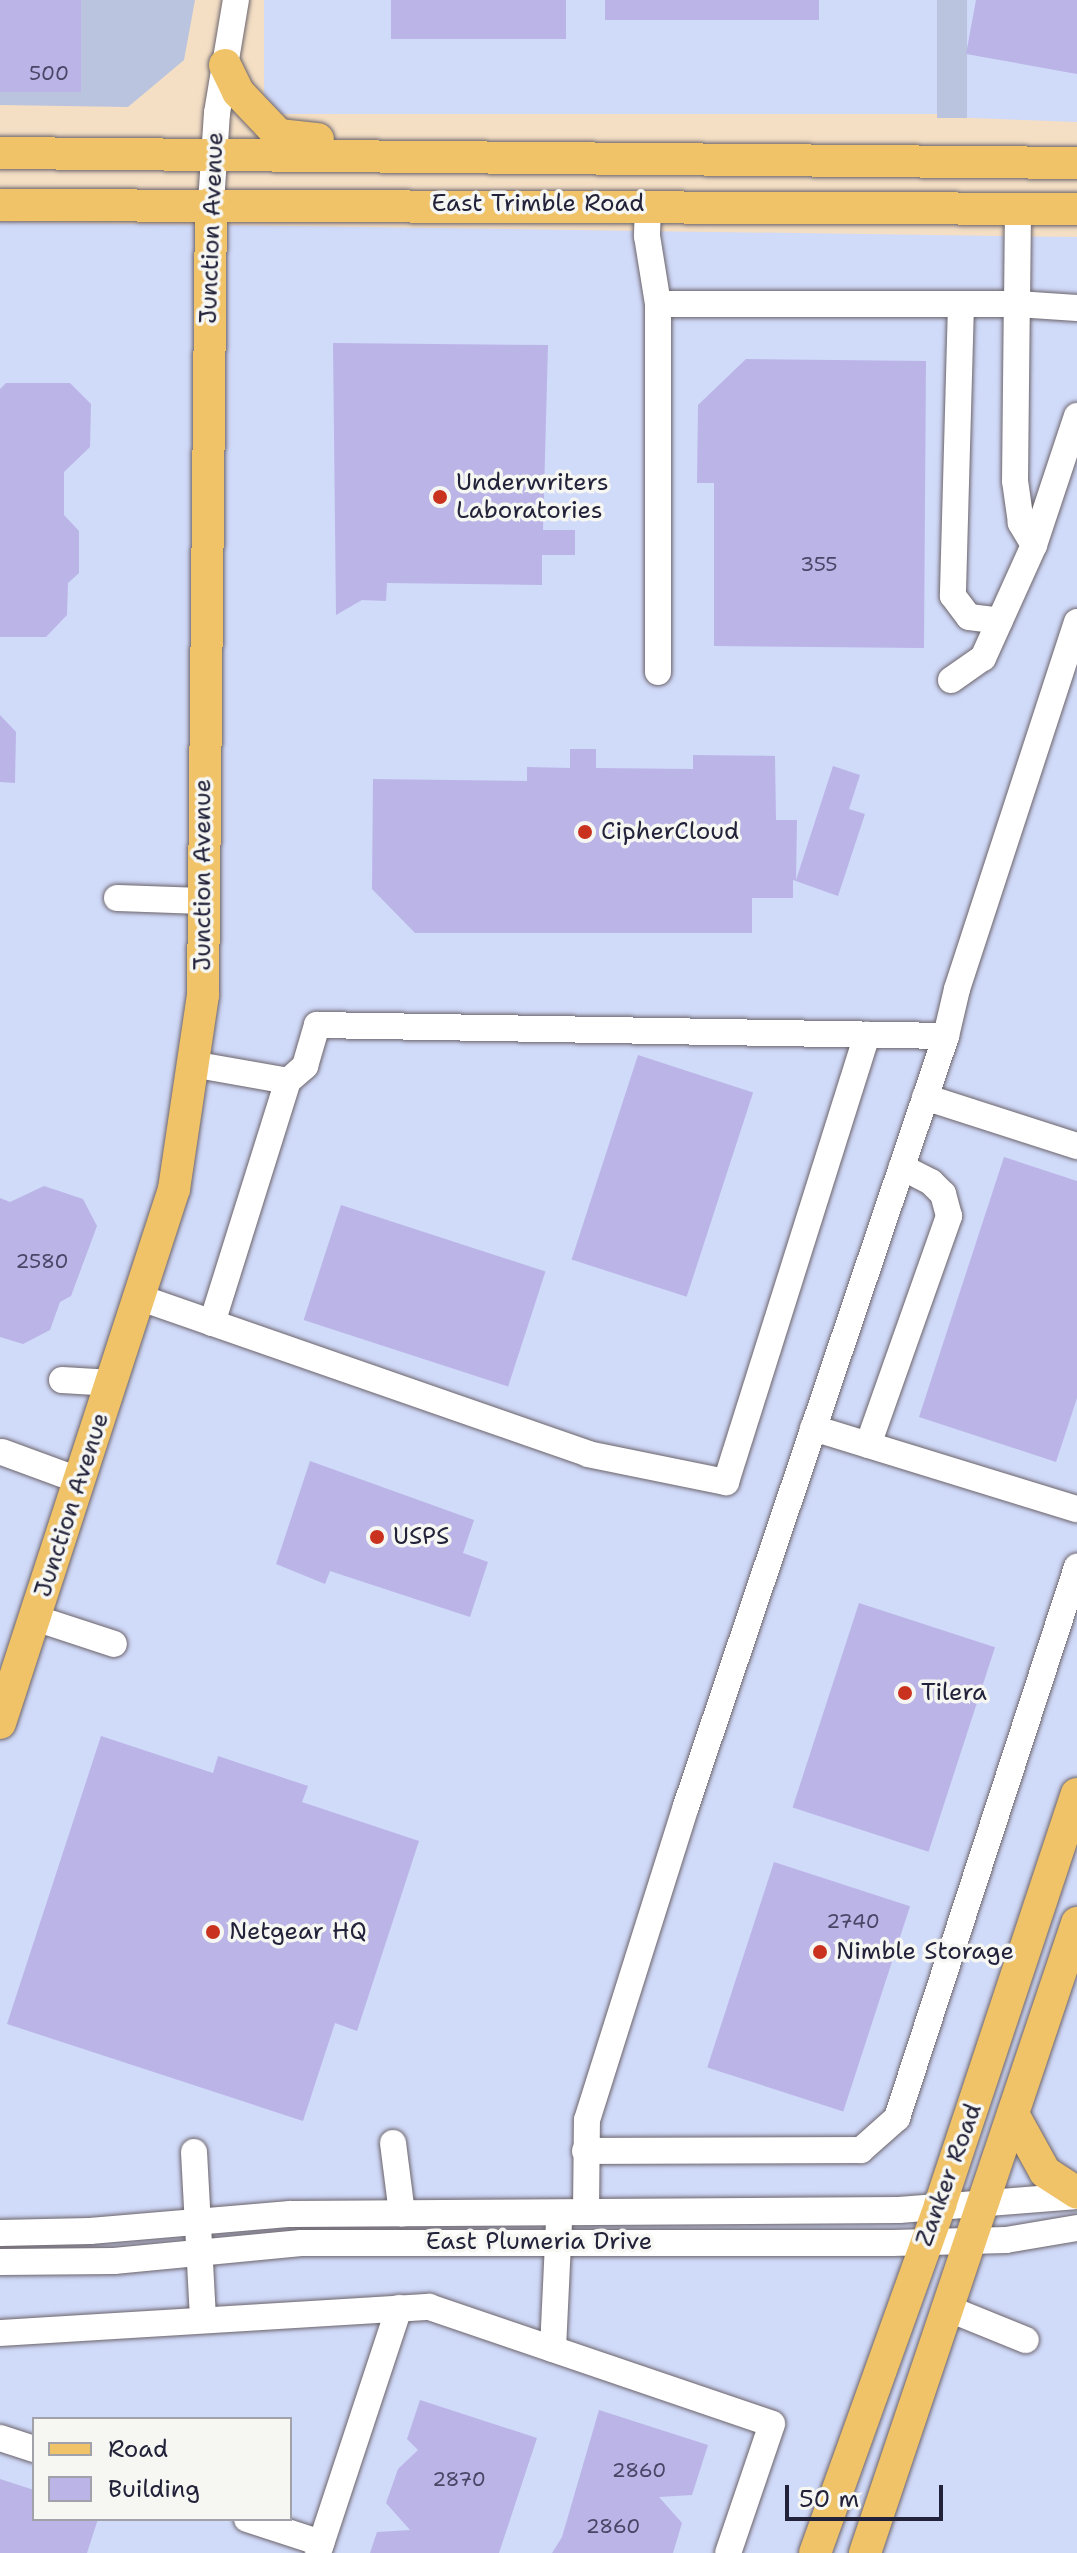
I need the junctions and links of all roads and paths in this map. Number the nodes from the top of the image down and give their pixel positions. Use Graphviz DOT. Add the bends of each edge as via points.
graph roads {
  1 [pos="236,0"];
  2 [pos="225,65"];
  3 [pos="0,153"];
  4 [pos="214,155"];
  5 [pos="464,157"];
  6 [pos="1077,163"];
  7 [pos="211,203"];
  8 [pos="0,205"];
  9 [pos="648,205"];
  10 [pos="1018,208"];
  11 [pos="1077,209"];
  12 [pos="658,304"];
  13 [pos="961,304"];
  14 [pos="1017,304"];
  15 [pos="1077,308"];
  16 [pos="1077,416"];
  17 [pos="1034,545"];
  18 [pos="1000,621"];
  19 [pos="1077,622"];
  20 [pos="658,672"];
  21 [pos="951,680"];
  22 [pos="117,898"];
  23 [pos="203,901"];
  24 [pos="867,1035"];
  25 [pos="946,1036"];
  26 [pos="192,1064"];
  27 [pos="288,1081"];
  28 [pos="925,1097"];
  29 [pos="1077,1146"];
  30 [pos="902,1167"];
  31 [pos="141,1298"];
  32 [pos="212,1323"];
  33 [pos="62,1380"];
  34 [pos="113,1383"];
  35 [pos="813,1428"];
  36 [pos="868,1445"];
  37 [pos="2,1452"];
  38 [pos="81,1481"];
  39 [pos="1077,1509"];
  40 [pos="1077,1569"];
  41 [pos="35,1618"];
  42 [pos="114,1644"];
  43 [pos="0,1723"];
  44 [pos="1077,1794"];
  45 [pos="1074,1942"];
  46 [pos="1013,2114"];
  47 [pos="393,2143"];
  48 [pos="585,2151"];
  49 [pos="194,2152"];
  50 [pos="1077,2195"];
  51 [pos="982,2203"];
  52 [pos="940,2205"];
  53 [pos="586,2211"];
  54 [pos="559,2212"];
  55 [pos="402,2213"];
  56 [pos="200,2221"];
  57 [pos="1077,2228"];
  58 [pos="0,2233"];
  59 [pos="969,2241"];
  60 [pos="559,2242"];
  61 [pos="926,2242"];
  62 [pos="202,2252"];
  63 [pos="0,2262"];
  64 [pos="399,2308"];
  65 [pos="947,2308"];
  66 [pos="203,2318"];
  67 [pos="0,2333"];
  68 [pos="1026,2340"];
  69 [pos="553,2349"];
  70 [pos="0,2438"];
  71 [pos="32,2448"];
  72 [pos="252,2521"];
  73 [pos="320,2548"];
  74 [pos="728,2553"];
  75 [pos="815,2553"];
  76 [pos="865,2553"];
  1 -- 2 [label="street, Junction Avenue"];
  2 -- 4 [label="street, Junction Avenue"];
  2 -- 5 [label="main road" via="238,92 279,135"];
  3 -- 4 [label="main road, East Trimble Road"];
  4 -- 5 [label="main road, East Trimble Road"];
  4 -- 7 [label="street, Junction Avenue"];
  5 -- 6 [label="main road, East Trimble Road"];
  7 -- 8 [label="main road, East Trimble Road"];
  7 -- 9 [label="main road, East Trimble Road"];
  7 -- 23 [label="main road, Junction Avenue"];
  9 -- 10 [label="main road, East Trimble Road"];
  9 -- 12 [label="street" via="647,236"];
  10 -- 11 [label="main road, East Trimble Road"];
  10 -- 14 [label="street"];
  12 -- 13 [label="street"];
  12 -- 20 [label="street"];
  13 -- 14 [label="street"];
  13 -- 18 [label="street" via="953,596 969,617"];
  14 -- 15 [label="street"];
  14 -- 17 [label="street" via="1015,481 1021,523"];
  16 -- 17 [label="street"];
  17 -- 18 [label="street"];
  18 -- 21 [label="street" via="983,658"];
  19 -- 25 [label="street"];
  22 -- 23 [label="street"];
  23 -- 26 [label="main road, Junction Avenue" via="203,995"];
  24 -- 25 [label="street"];
  24 -- 27 [label="street" via="317,1025 305,1066"];
  24 -- 32 [label="street" via="726,1482 588,1454"];
  25 -- 28 [label="street"];
  26 -- 27 [label="street"];
  26 -- 31 [label="main road, Junction Avenue" via="174,1189"];
  27 -- 32 [label="street"];
  28 -- 29 [label="street"];
  28 -- 30 [label="street"];
  30 -- 35 [label="street"];
  30 -- 36 [label="street" via="943,1194 949,1216"];
  31 -- 32 [label="street"];
  31 -- 34 [label="main road, Junction Avenue"];
  33 -- 34 [label="street"];
  34 -- 38 [label="main road, Junction Avenue"];
  35 -- 36 [label="street"];
  35 -- 48 [label="street" via="587,2120"];
  36 -- 39 [label="street"];
  37 -- 38 [label="street"];
  38 -- 41 [label="main road, Junction Avenue"];
  40 -- 48 [label="street" via="897,2118 861,2150"];
  41 -- 42 [label="street"];
  41 -- 43 [label="main road, Junction Avenue"];
  44 -- 52 [label="main road, Zanker Road"];
  45 -- 46 [label="main road, Zanker Road"];
  46 -- 50 [label="main road" via="1045,2172"];
  46 -- 51 [label="main road, Zanker Road"];
  47 -- 55 [label="street"];
  48 -- 53 [label="street"];
  49 -- 56 [label="street"];
  50 -- 51 [label="street, East Plumeria Drive"];
  51 -- 52 [label="street, East Plumeria Drive"];
  51 -- 59 [label="main road, Zanker Road"];
  52 -- 53 [label="street, East Plumeria Drive"];
  52 -- 61 [label="main road, Zanker Road"];
  53 -- 54 [label="street, East Plumeria Drive"];
  54 -- 55 [label="street, East Plumeria Drive"];
  54 -- 60 [label="street"];
  55 -- 56 [label="street, East Plumeria Drive"];
  56 -- 58 [label="street, East Plumeria Drive"];
  56 -- 62 [label="street"];
  57 -- 59 [label="street, East Plumeria Drive"];
  59 -- 61 [label="street, East Plumeria Drive"];
  59 -- 65 [label="main road, Zanker Road"];
  60 -- 61 [label="street, East Plumeria Drive"];
  60 -- 62 [label="street, East Plumeria Drive" via="301,2243"];
  60 -- 69 [label="street"];
  61 -- 75 [label="main road, Zanker Road"];
  62 -- 63 [label="street, East Plumeria Drive" via="114,2261"];
  62 -- 66 [label="street"];
  64 -- 66 [label="street"];
  64 -- 69 [label="street" via="429,2307"];
  64 -- 73 [label="street"];
  65 -- 68 [label="street"];
  65 -- 76 [label="main road, Zanker Road"];
  66 -- 67 [label="street"];
  69 -- 74 [label="street" via="772,2424"];
  70 -- 71 [label="street"];
  72 -- 73 [label="street"];
}
